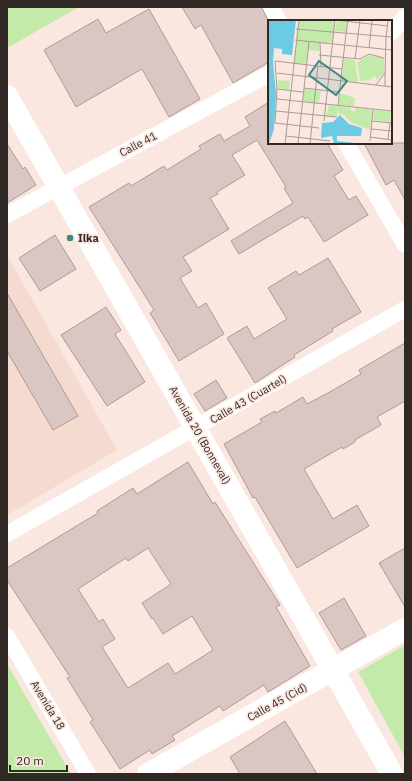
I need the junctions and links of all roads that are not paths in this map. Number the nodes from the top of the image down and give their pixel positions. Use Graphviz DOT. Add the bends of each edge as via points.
graph roads {
  1 [pos="271,7"];
  2 [pos="405,17"];
  3 [pos="278,20"];
  4 [pos="392,32"];
  5 [pos="268,75"];
  6 [pos="7,96"];
  7 [pos="347,144"];
  8 [pos="57,187"];
  9 [pos="7,215"];
  10 [pos="405,245"];
  11 [pos="405,310"];
  12 [pos="196,428"];
  13 [pos="7,534"];
  14 [pos="405,629"];
  15 [pos="7,636"];
  16 [pos="333,670"];
  17 [pos="88,774"];
  18 [pos="148,774"];
  19 [pos="392,774"];
  1 -- 3 [label="street"];
  2 -- 4 [label="street"];
  5 -- 8 [label="street, Calle 41"];
  6 -- 8 [label="street, Avenida 20 (Bonneval)"];
  7 -- 10 [label="street"];
  8 -- 9 [label="street, Calle 41"];
  8 -- 12 [label="street, Avenida 20 (Bonneval)"];
  11 -- 12 [label="street, Calle 43 (Cuartel)"];
  12 -- 13 [label="street, Calle 43 (Cuartel)"];
  12 -- 16 [label="street, Avenida 20 (Bonneval)"];
  14 -- 16 [label="street, Calle 45 (Cid)"];
  15 -- 17 [label="street, Avenida 18"];
  16 -- 18 [label="street, Calle 45 (Cid)"];
  16 -- 19 [label="street, Avenida 20 (Bonneval)"];
}
